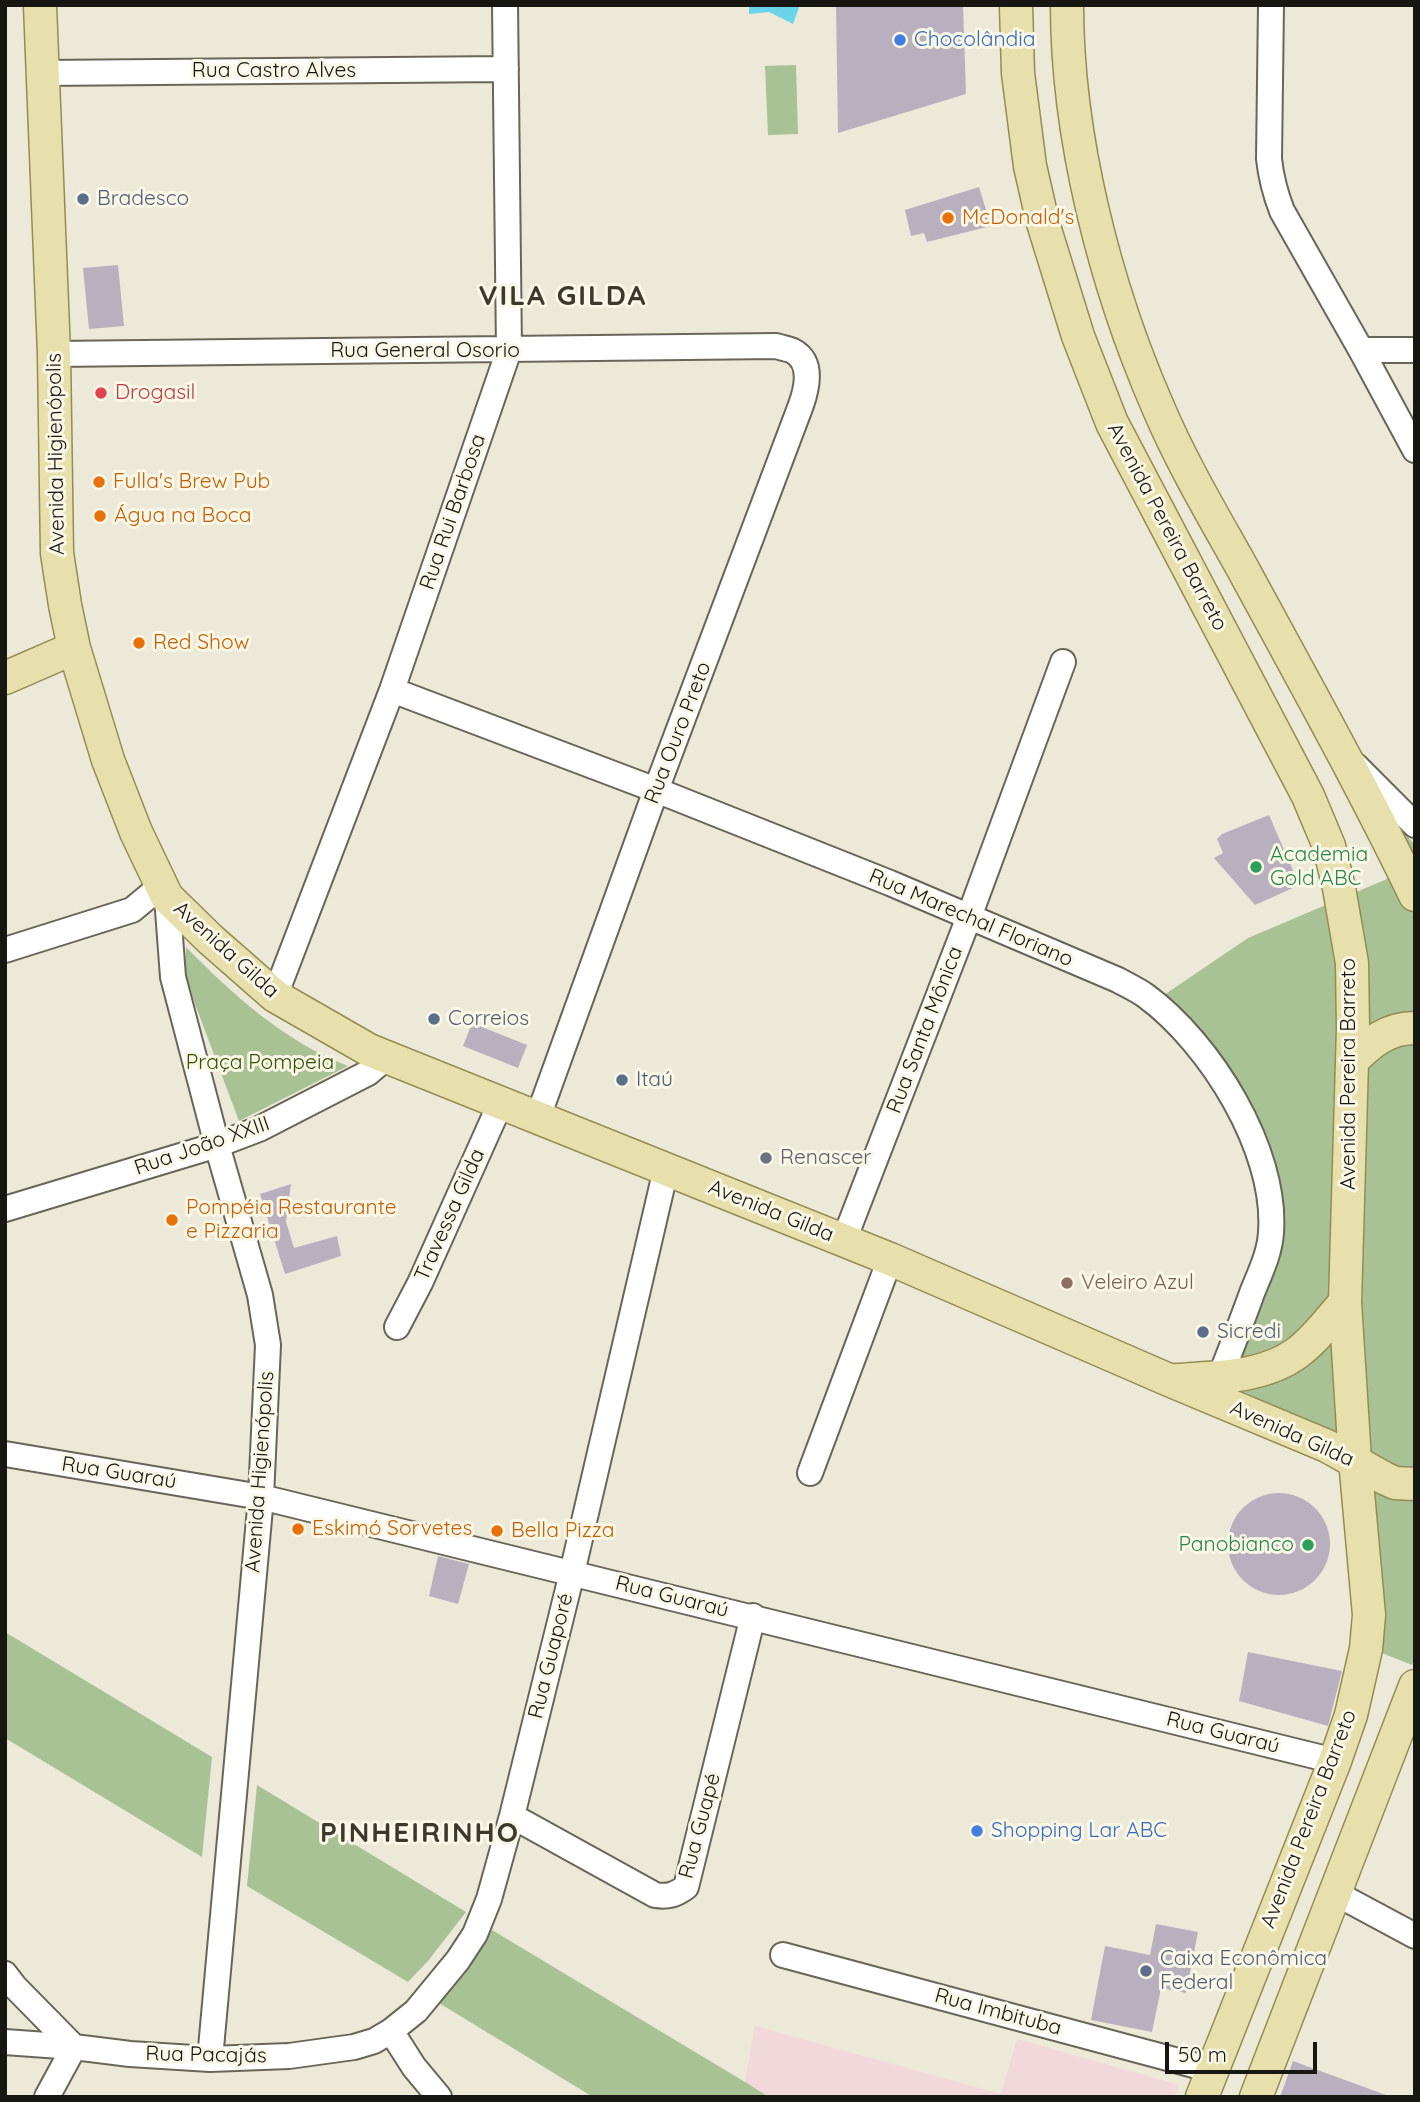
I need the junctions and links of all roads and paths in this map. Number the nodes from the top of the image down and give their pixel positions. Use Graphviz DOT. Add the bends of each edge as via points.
graph roads {
  1 [pos="40,5"];
  2 [pos="505,5"];
  3 [pos="1016,5"];
  4 [pos="1067,5"];
  5 [pos="1271,5"];
  6 [pos="506,69"];
  7 [pos="42,73"];
  8 [pos="1361,349"];
  9 [pos="509,350"];
  10 [pos="1415,350"];
  11 [pos="796,352"];
  12 [pos="54,354"];
  13 [pos="1415,450"];
  14 [pos="74,648"];
  15 [pos="1063,662"];
  16 [pos="5,678"];
  17 [pos="392,690"];
  18 [pos="1343,753"];
  19 [pos="656,790"];
  20 [pos="1415,825"];
  21 [pos="164,891"];
  22 [pos="1415,895"];
  23 [pos="969,917"];
  24 [pos="5,950"];
  25 [pos="275,996"];
  26 [pos="1415,1028"];
  27 [pos="388,1056"];
  28 [pos="1352,1061"];
  29 [pos="502,1102"];
  30 [pos="538,1117"];
  31 [pos="217,1145"];
  32 [pos="666,1169"];
  33 [pos="5,1209"];
  34 [pos="844,1240"];
  35 [pos="890,1259"];
  36 [pos="1345,1302"];
  37 [pos="397,1327"];
  38 [pos="1220,1377"];
  39 [pos="1169,1380"];
  40 [pos="5,1454"];
  41 [pos="1355,1460"];
  42 [pos="810,1473"];
  43 [pos="1415,1484"];
  44 [pos="261,1497"];
  45 [pos="572,1573"];
  46 [pos="753,1616"];
  47 [pos="1415,1686"];
  48 [pos="1335,1761"];
  49 [pos="512,1816"];
  50 [pos="1335,1893"];
  51 [pos="1415,1936"];
  52 [pos="783,1955"];
  53 [pos="5,1974"];
  54 [pos="391,2031"];
  55 [pos="5,2042"];
  56 [pos="74,2047"];
  57 [pos="210,2059"];
  58 [pos="1207,2084"];
  59 [pos="47,2097"];
  60 [pos="439,2097"];
  61 [pos="1256,2097"];
  1 -- 7 [label="main road, Avenida Higienópolis"];
  2 -- 6 [label="street, Rua Rui Barbosa"];
  3 -- 28 [label="main road, Avenida Pereira Barreto" via="1018,74 1030,166 1078,336 1112,423 1308,796 1329,846 1352,963"];
  4 -- 18 [label="main road" via="1072,89 1084,165 1133,346 1177,450"];
  5 -- 8 [label="street" via="1271,178 1282,211"];
  6 -- 7 [label="street, Rua Castro Alves"];
  6 -- 9 [label="street, Rua Rui Barbosa"];
  7 -- 12 [label="main road, Avenida Higienópolis"];
  8 -- 10 [label="street"];
  8 -- 13 [label="street"];
  9 -- 11 [label="street, Rua General Osorio" via="776,346"];
  9 -- 12 [label="street, Rua General Osorio"];
  9 -- 17 [label="street, Rua Rui Barbosa"];
  11 -- 19 [label="street, Rua Ouro Preto" via="806,368 807,387"];
  12 -- 14 [label="main road, Avenida Higienópolis" via="57,553"];
  14 -- 16 [label="main road"];
  14 -- 21 [label="main road, Avenida Higienópolis" via="108,760"];
  15 -- 23 [label="street, Rua Santa Mônica"];
  17 -- 19 [label="street, Rua Marechal Floriano"];
  17 -- 25 [label="street, Rua Rui Barbosa"];
  18 -- 20 [label="street"];
  18 -- 22 [label="main road"];
  19 -- 23 [label="street, Rua Marechal Floriano"];
  19 -- 30 [label="street, Rua Ouro Preto"];
  21 -- 24 [label="street" via="132,910"];
  21 -- 25 [label="main road, Avenida Gilda"];
  21 -- 31 [label="street, Avenida Higienópolis" via="173,977"];
  23 -- 34 [label="street, Rua Santa Mônica"];
  23 -- 38 [label="street, Rua Marechal Floriano" via="1145,995 1206,1056 1243,1116 1264,1175 1271,1233"];
  25 -- 27 [label="main road, Avenida Gilda"];
  26 -- 28 [label="main road" via="1389,1032"];
  27 -- 29 [label="main road, Avenida Gilda"];
  27 -- 31 [label="street, Rua João XXIII" via="368,1073 259,1129"];
  28 -- 36 [label="main road, Avenida Pereira Barreto"];
  29 -- 30 [label="main road, Avenida Gilda"];
  29 -- 37 [label="street, Travessa Gilda"];
  30 -- 32 [label="main road, Avenida Gilda"];
  31 -- 33 [label="street, Rua João XXIII"];
  31 -- 44 [label="street, Avenida Higienópolis" via="260,1295 268,1345"];
  32 -- 34 [label="main road, Avenida Gilda"];
  32 -- 45 [label="street, Rua Guaporé"];
  34 -- 35 [label="main road, Avenida Gilda"];
  35 -- 39 [label="main road, Avenida Gilda"];
  35 -- 42 [label="street"];
  36 -- 38 [label="main road" via="1297,1354 1252,1373"];
  36 -- 41 [label="main road, Avenida Pereira Barreto"];
  38 -- 39 [label="main road"];
  39 -- 41 [label="main road, Avenida Gilda"];
  40 -- 44 [label="street, Rua Guaraú"];
  41 -- 43 [label="main road, Avenida Gilda" via="1395,1483"];
  41 -- 48 [label="main road, Avenida Pereira Barreto" via="1369,1615 1353,1705"];
  44 -- 45 [label="street, Rua Guaraú"];
  44 -- 57 [label="street, Avenida Higienópolis"];
  45 -- 46 [label="street, Rua Guaraú"];
  45 -- 49 [label="street, Rua Guaporé"];
  46 -- 48 [label="street, Rua Guaraú"];
  46 -- 49 [label="street, Rua Guapé" via="686,1887 676,1894 655,1895"];
  47 -- 50 [label="main road"];
  48 -- 58 [label="main road, Avenida Pereira Barreto"];
  49 -- 54 [label="street, Rua Guaporé" via="475,1934 416,2011"];
  50 -- 51 [label="street"];
  50 -- 61 [label="main road"];
  52 -- 58 [label="street, Rua Imbituba"];
  53 -- 56 [label="street"];
  54 -- 57 [label="street, Rua Pacajás" via="354,2047 289,2056"];
  54 -- 60 [label="street"];
  55 -- 56 [label="street, Rua Pacajás"];
  56 -- 57 [label="street, Rua Pacajás"];
  56 -- 59 [label="street"];
}
